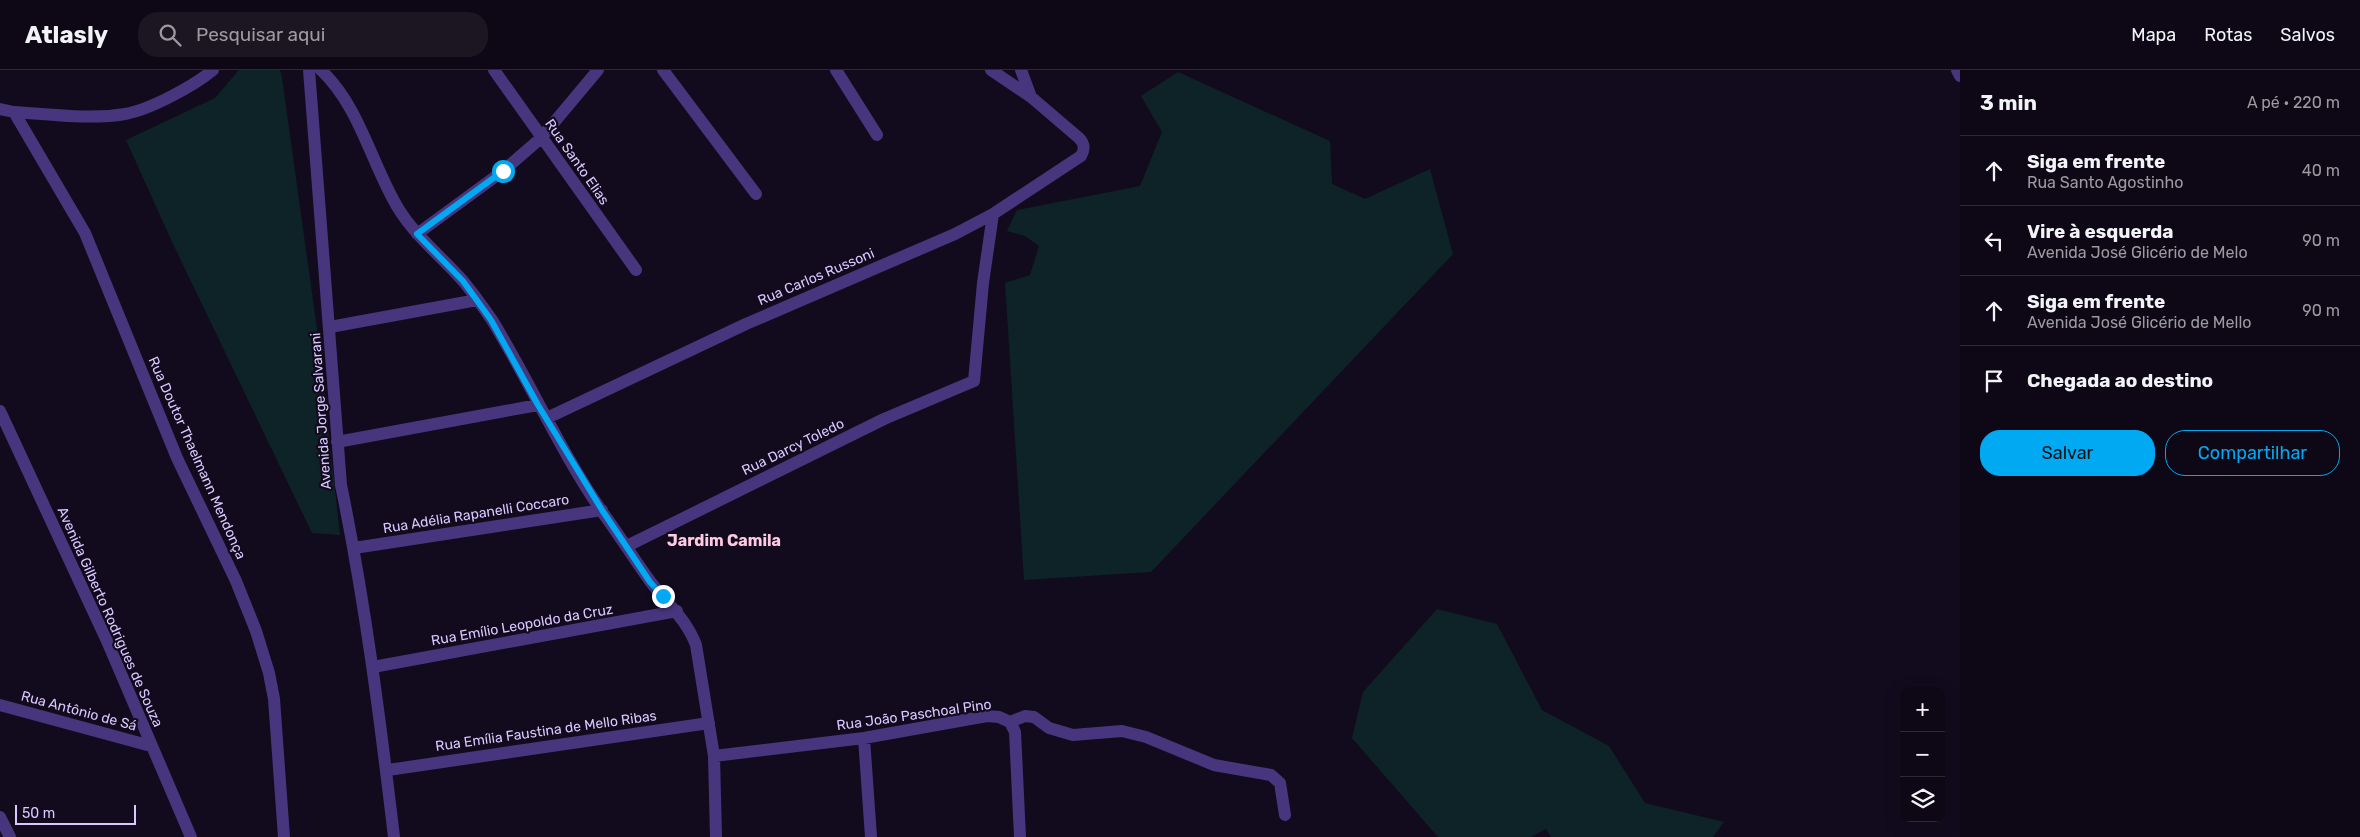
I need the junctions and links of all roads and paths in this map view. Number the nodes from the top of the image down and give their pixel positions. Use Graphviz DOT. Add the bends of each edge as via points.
graph roads {
  1 [pos="213,70"];
  2 [pos="309,70"];
  3 [pos="321,70"];
  4 [pos="494,70"];
  5 [pos="598,70"];
  6 [pos="663,70"];
  7 [pos="836,70"];
  8 [pos="991,70"];
  9 [pos="1021,70"];
  10 [pos="1957,70"];
  11 [pos="1960,76"];
  12 [pos="1031,96"];
  13 [pos="0,108"];
  14 [pos="14,112"];
  15 [pos="877,135"];
  16 [pos="541,138"];
  17 [pos="756,194"];
  18 [pos="993,214"];
  19 [pos="417,234"];
  20 [pos="636,270"];
  21 [pos="477,300"];
  22 [pos="330,327"];
  23 [pos="538,405"];
  24 [pos="0,411"];
  25 [pos="547,418"];
  26 [pos="337,442"];
  27 [pos="602,510"];
  28 [pos="627,546"];
  29 [pos="354,548"];
  30 [pos="677,611"];
  31 [pos="373,667"];
  32 [pos="0,705"];
  33 [pos="1010,722"];
  34 [pos="709,723"];
  35 [pos="864,738"];
  36 [pos="151,746"];
  37 [pos="714,756"];
  38 [pos="388,770"];
  39 [pos="1285,814"];
  40 [pos="0,817"];
  41 [pos="10,837"];
  42 [pos="191,837"];
  43 [pos="284,837"];
  44 [pos="394,837"];
  45 [pos="716,837"];
  46 [pos="871,837"];
  47 [pos="1020,837"];
  1 -- 14 [label="street" via="168,98 126,114"];
  2 -- 22 [label="street, Avenida Jorge Salvarani"];
  3 -- 19 [label="street" via="354,115 398,208"];
  4 -- 16 [label="street, Rua Santo Elias"];
  5 -- 16 [label="street"];
  6 -- 17 [label="street"];
  7 -- 15 [label="street"];
  8 -- 12 [label="street"];
  9 -- 12 [label="street"];
  10 -- 11 [label="street"];
  12 -- 18 [label="street, Rua Carlos Russoni" via="1079,138 1084,147 1081,156 1072,164"];
  13 -- 14 [label="street"];
  14 -- 43 [label="street, Rua Doutor Thaelmann Mendonça" via="85,233 177,458 236,581 256,631 274,699"];
  16 -- 19 [label="street" via="503,171"];
  16 -- 20 [label="street, Rua Santo Elias"];
  18 -- 25 [label="street, Rua Carlos Russoni" via="955,234 746,324"];
  18 -- 28 [label="street, Rua Darcy Toledo" via="974,381 884,419"];
  19 -- 21 [label="street"];
  21 -- 22 [label="street"];
  21 -- 23 [label="street"];
  22 -- 26 [label="street, Avenida Jorge Salvarani"];
  23 -- 25 [label="street"];
  23 -- 26 [label="street"];
  24 -- 36 [label="street, Avenida Gilberto Rodrigues de Souza" via="107,641"];
  25 -- 27 [label="street"];
  26 -- 29 [label="street, Avenida Jorge Salvarani" via="341,485"];
  27 -- 28 [label="street"];
  27 -- 29 [label="street, Rua Adélia Rapanelli Coccaro"];
  28 -- 30 [label="street" via="650,582"];
  29 -- 31 [label="street, Avenida Jorge Salvarani"];
  30 -- 31 [label="street, Rua Emílio Leopoldo da Cruz"];
  30 -- 34 [label="street" via="696,645"];
  31 -- 38 [label="street, Avenida Jorge Salvarani"];
  32 -- 36 [label="street, Rua Antônio de Sá"];
  33 -- 35 [label="street, Rua João Paschoal Pino" via="987,716"];
  33 -- 39 [label="street, Rua João Paschoal Pino" via="1024,716 1034,717 1049,728 1073,735 1122,731 1146,737 1214,765 1270,775 1280,783"];
  33 -- 47 [label="street" via="1015,732"];
  34 -- 37 [label="street"];
  34 -- 38 [label="street, Rua Emília Faustina de Mello Ribas"];
  35 -- 37 [label="street, Rua João Paschoal Pino"];
  35 -- 46 [label="street"];
  36 -- 42 [label="street, Avenida Gilberto Rodrigues de Souza"];
  37 -- 45 [label="street"];
  38 -- 44 [label="street, Avenida Jorge Salvarani"];
  40 -- 41 [label="street"];
}
